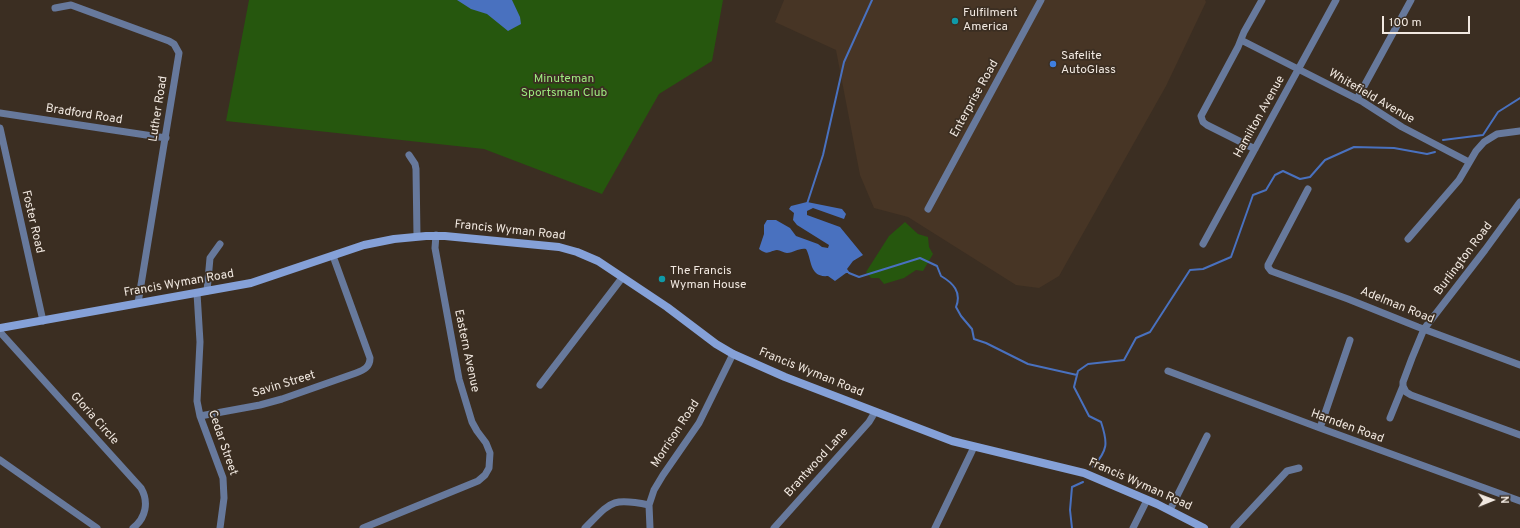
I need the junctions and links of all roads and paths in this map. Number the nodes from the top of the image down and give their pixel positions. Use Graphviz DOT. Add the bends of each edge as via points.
graph roads {
  1 [pos="1041,0"];
  2 [pos="1262,0"];
  3 [pos="1336,0"];
  4 [pos="1411,0"];
  5 [pos="55,8"];
  6 [pos="1241,40"];
  7 [pos="1298,69"];
  8 [pos="1357,99"];
  9 [pos="0,113"];
  10 [pos="0,128"];
  11 [pos="1520,132"];
  12 [pos="166,138"];
  13 [pos="1255,149"];
  14 [pos="409,155"];
  15 [pos="1469,162"];
  16 [pos="1308,189"];
  17 [pos="1520,202"];
  18 [pos="928,209"];
  19 [pos="436,235"];
  20 [pos="417,236"];
  21 [pos="1408,239"];
  22 [pos="220,244"];
  23 [pos="1203,244"];
  24 [pos="333,256"];
  25 [pos="622,278"];
  26 [pos="207,291"];
  27 [pos="197,293"];
  28 [pos="138,303"];
  29 [pos="44,321"];
  30 [pos="0,328"];
  31 [pos="1424,330"];
  32 [pos="0,332"];
  33 [pos="1350,340"];
  34 [pos="733,354"];
  35 [pos="1520,365"];
  36 [pos="1168,371"];
  37 [pos="540,385"];
  38 [pos="1403,386"];
  39 [pos="874,412"];
  40 [pos="200,416"];
  41 [pos="1390,418"];
  42 [pos="1320,428"];
  43 [pos="1520,435"];
  44 [pos="1207,436"];
  45 [pos="974,447"];
  46 [pos="0,460"];
  47 [pos="1299,468"];
  48 [pos="1147,500"];
  49 [pos="1520,501"];
  50 [pos="649,505"];
  51 [pos="1170,510"];
  52 [pos="97,528"];
  53 [pos="133,528"];
  54 [pos="220,528"];
  55 [pos="363,528"];
  56 [pos="585,528"];
  57 [pos="650,528"];
  58 [pos="774,528"];
  59 [pos="935,528"];
  60 [pos="1133,528"];
  61 [pos="1204,528"];
  62 [pos="1234,528"];
  1 -- 18 [label="street, Enterprise Road"];
  2 -- 6 [label="street"];
  3 -- 7 [label="street, Hamilton Avenue"];
  4 -- 8 [label="street"];
  5 -- 12 [label="street, Luther Road" via="71,5 174,44 179,56"];
  6 -- 7 [label="street, Whitefield Avenue"];
  6 -- 13 [label="street" via="1201,116 1207,125"];
  7 -- 8 [label="street, Whitefield Avenue"];
  7 -- 13 [label="street, Hamilton Avenue"];
  8 -- 15 [label="street, Whitefield Avenue" via="1402,127"];
  9 -- 12 [label="street, Bradford Road"];
  10 -- 29 [label="street, Foster Road"];
  11 -- 15 [label="street" via="1504,132 1489,138"];
  12 -- 28 [label="street, Luther Road"];
  13 -- 23 [label="street, Hamilton Avenue"];
  14 -- 20 [label="street" via="416,169"];
  15 -- 21 [label="street" via="1458,180"];
  16 -- 31 [label="street, Adelman Road" via="1268,267 1271,271 1348,298"];
  17 -- 31 [label="street, Burlington Road"];
  19 -- 20 [label="main road, Francis Wyman Road"];
  19 -- 25 [label="main road, Francis Wyman Road" via="572,250 593,259"];
  19 -- 55 [label="street, Eastern Avenue" via="435,248 458,379 474,426 489,449 490,463 485,475 478,481"];
  20 -- 24 [label="main road, Francis Wyman Road" via="370,243"];
  22 -- 26 [label="street" via="210,258"];
  24 -- 26 [label="main road, Francis Wyman Road" via="258,281"];
  24 -- 40 [label="street, Savin Street" via="370,358 366,368 282,399"];
  25 -- 34 [label="main road, Francis Wyman Road"];
  25 -- 37 [label="street"];
  26 -- 27 [label="main road, Francis Wyman Road"];
  27 -- 28 [label="main road, Francis Wyman Road"];
  27 -- 40 [label="street, Cedar Street" via="200,342 197,397"];
  28 -- 29 [label="main road, Francis Wyman Road"];
  29 -- 30 [label="main road, Francis Wyman Road"];
  31 -- 35 [label="street, Adelman Road"];
  31 -- 38 [label="street, Burlington Road"];
  32 -- 53 [label="street, Gloria Circle" via="141,488 145,498 145,510"];
  33 -- 42 [label="street"];
  34 -- 39 [label="main road, Francis Wyman Road"];
  34 -- 50 [label="street, Morrison Road" via="707,408 654,490"];
  36 -- 42 [label="street, Harnden Road"];
  38 -- 41 [label="street, Burlington Road"];
  38 -- 43 [label="street" via="1411,395"];
  39 -- 45 [label="main road, Francis Wyman Road"];
  39 -- 58 [label="street, Brantwood Lane" via="869,422"];
  40 -- 54 [label="street, Cedar Street" via="223,478 224,498"];
  42 -- 49 [label="street, Harnden Road"];
  44 -- 51 [label="street"];
  45 -- 48 [label="main road, Francis Wyman Road" via="1078,471"];
  45 -- 59 [label="street"];
  46 -- 52 [label="street"];
  47 -- 62 [label="street" via="1287,471"];
  48 -- 51 [label="main road, Francis Wyman Road"];
  48 -- 60 [label="street"];
  50 -- 56 [label="street" via="629,501 615,502 602,510"];
  50 -- 57 [label="street, Morrison Road"];
  51 -- 61 [label="main road, Francis Wyman Road"];
}
